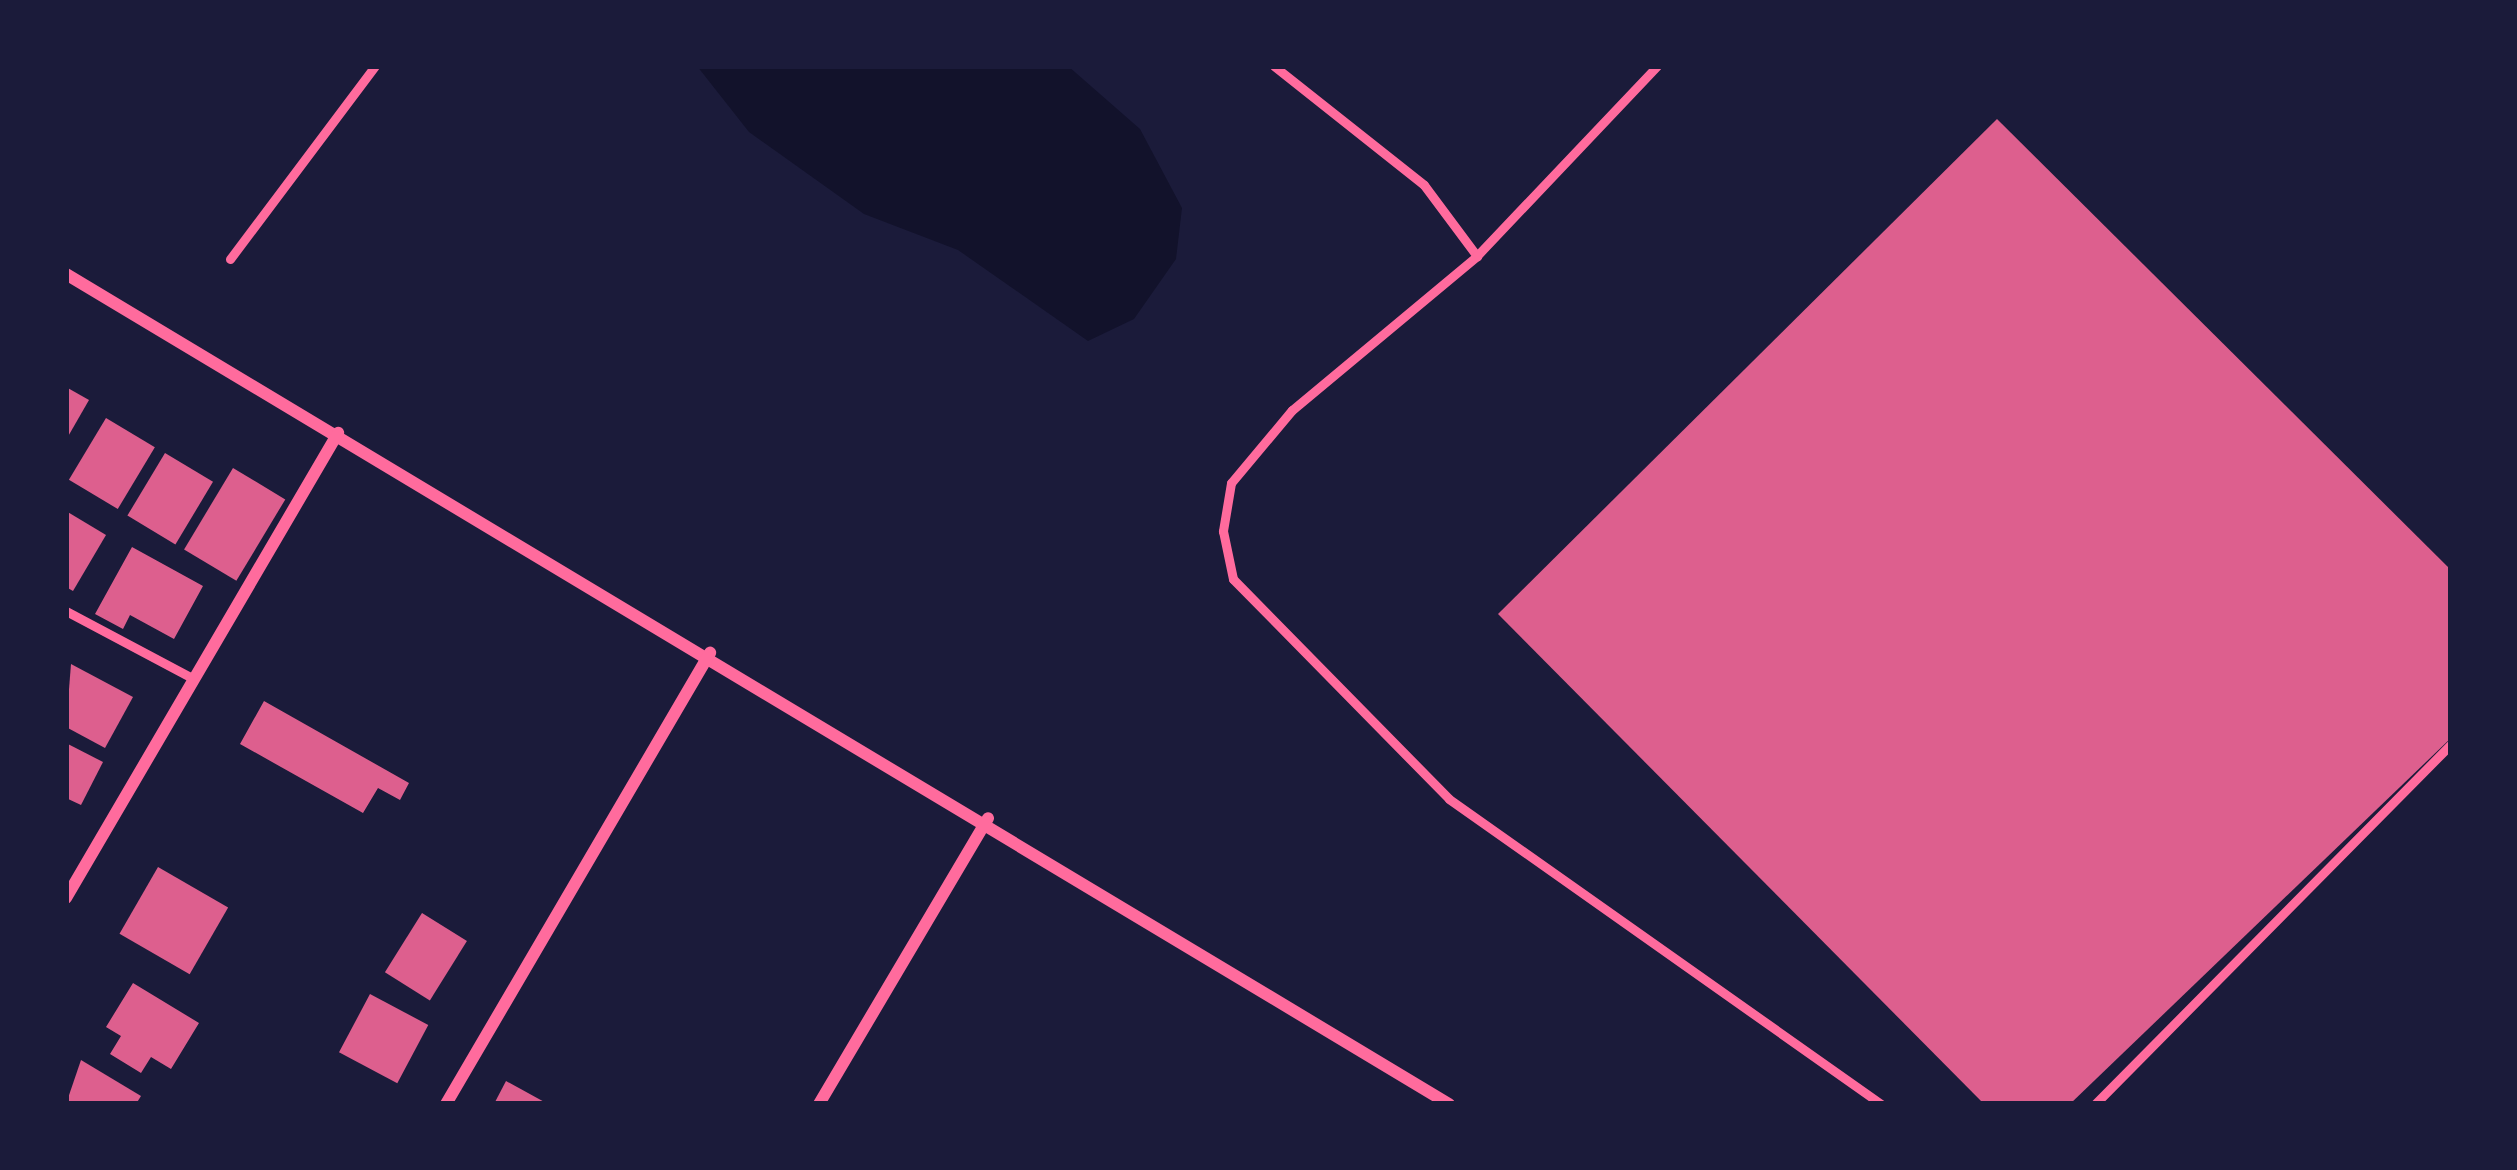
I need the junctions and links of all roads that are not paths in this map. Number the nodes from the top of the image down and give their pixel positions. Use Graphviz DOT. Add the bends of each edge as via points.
graph roads {
  1 [pos="375,66"];
  2 [pos="1274,66"];
  3 [pos="1657,66"];
  4 [pos="1477,256"];
  5 [pos="230,259"];
  6 [pos="66,274"];
  7 [pos="338,433"];
  8 [pos="66,611"];
  9 [pos="710,652"];
  10 [pos="194,679"];
  11 [pos="2451,744"];
  12 [pos="988,818"];
  13 [pos="66,898"];
  14 [pos="446,1104"];
  15 [pos="819,1104"];
  16 [pos="1449,1104"];
  17 [pos="1882,1104"];
  18 [pos="2095,1104"];
  1 -- 5 [label="lane"];
  2 -- 4 [label="lane" via="1424,185"];
  3 -- 4 [label="lane"];
  4 -- 17 [label="lane" via="1292,410 1231,483 1222,531 1233,579 1449,799"];
  6 -- 7 [label="street"];
  7 -- 9 [label="street"];
  7 -- 10 [label="street"];
  8 -- 10 [label="lane"];
  9 -- 12 [label="street"];
  9 -- 14 [label="street"];
  10 -- 13 [label="street"];
  11 -- 18 [label="lane"];
  12 -- 15 [label="street"];
  12 -- 16 [label="street"];
}
